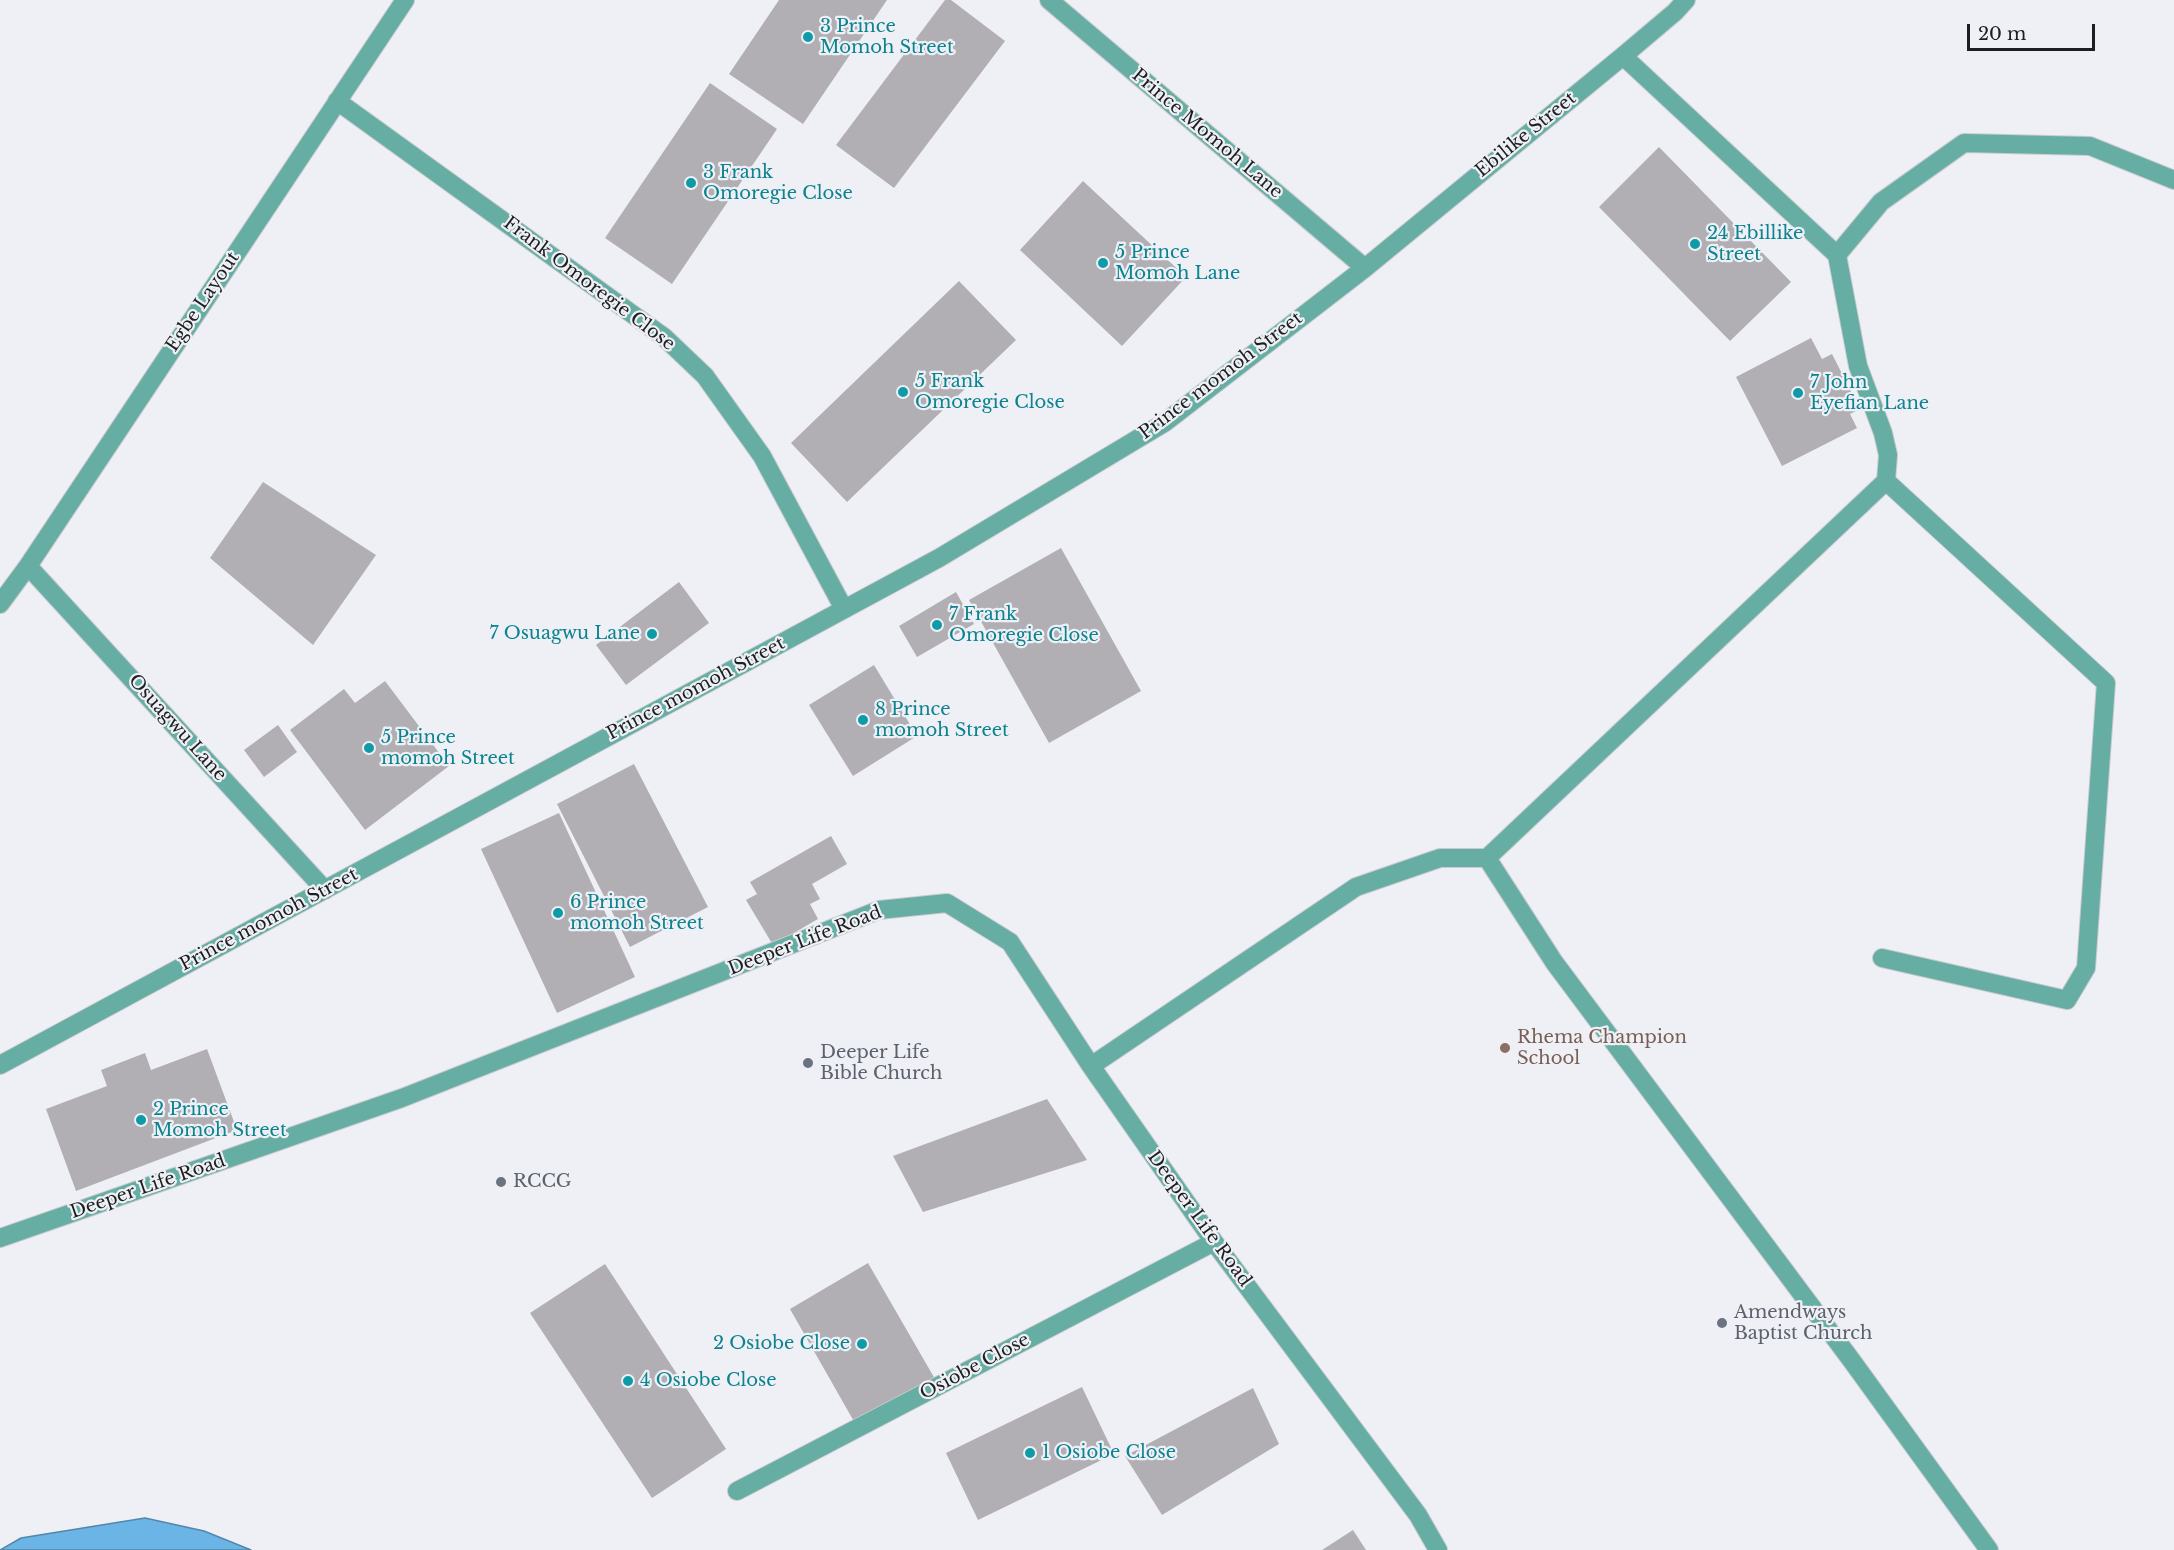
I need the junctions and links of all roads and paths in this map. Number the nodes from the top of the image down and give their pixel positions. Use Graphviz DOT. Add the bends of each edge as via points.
graph roads {
  1 [pos="405,0"];
  2 [pos="1049,0"];
  3 [pos="1686,0"];
  4 [pos="1623,56"];
  5 [pos="337,101"];
  6 [pos="2174,180"];
  7 [pos="1837,255"];
  8 [pos="1365,268"];
  9 [pos="1886,480"];
  10 [pos="28,566"];
  11 [pos="0,604"];
  12 [pos="844,609"];
  13 [pos="1487,858"];
  14 [pos="325,890"];
  15 [pos="1882,958"];
  16 [pos="0,1065"];
  17 [pos="1091,1066"];
  18 [pos="0,1238"];
  19 [pos="1214,1242"];
  20 [pos="737,1491"];
  21 [pos="1438,1550"];
  22 [pos="1989,1550"];
  1 -- 5 [label="street, Egbe Layout"];
  2 -- 8 [label="street, Prince Momoh Lane"];
  3 -- 4 [label="street, Ebilike Street"];
  4 -- 7 [label="street"];
  4 -- 8 [label="street, Ebilike Street"];
  5 -- 10 [label="street, Egbe Layout"];
  5 -- 12 [label="street, Frank Omoregie Close" via="664,337 705,376 762,456"];
  6 -- 7 [label="street" via="2090,146 1964,143 1881,202"];
  7 -- 9 [label="street" via="1858,366 1888,454"];
  8 -- 12 [label="street, Prince momoh Street" via="1164,423 939,558"];
  9 -- 13 [label="street"];
  9 -- 15 [label="street" via="2106,683 2086,968 2067,1000"];
  10 -- 11 [label="street, Egbe Layout"];
  10 -- 14 [label="street, Osuagwu Lane"];
  12 -- 14 [label="street, Prince momoh Street"];
  13 -- 17 [label="street" via="1440,858 1356,887"];
  13 -- 22 [label="street" via="1554,962"];
  14 -- 16 [label="street, Prince momoh Street"];
  17 -- 18 [label="street, Deeper Life Road" via="1010,942 947,903 879,910 402,1098"];
  17 -- 19 [label="street, Deeper Life Road"];
  19 -- 20 [label="street, Osiobe Close"];
  19 -- 21 [label="street, Deeper Life Road" via="1418,1515"];
}
